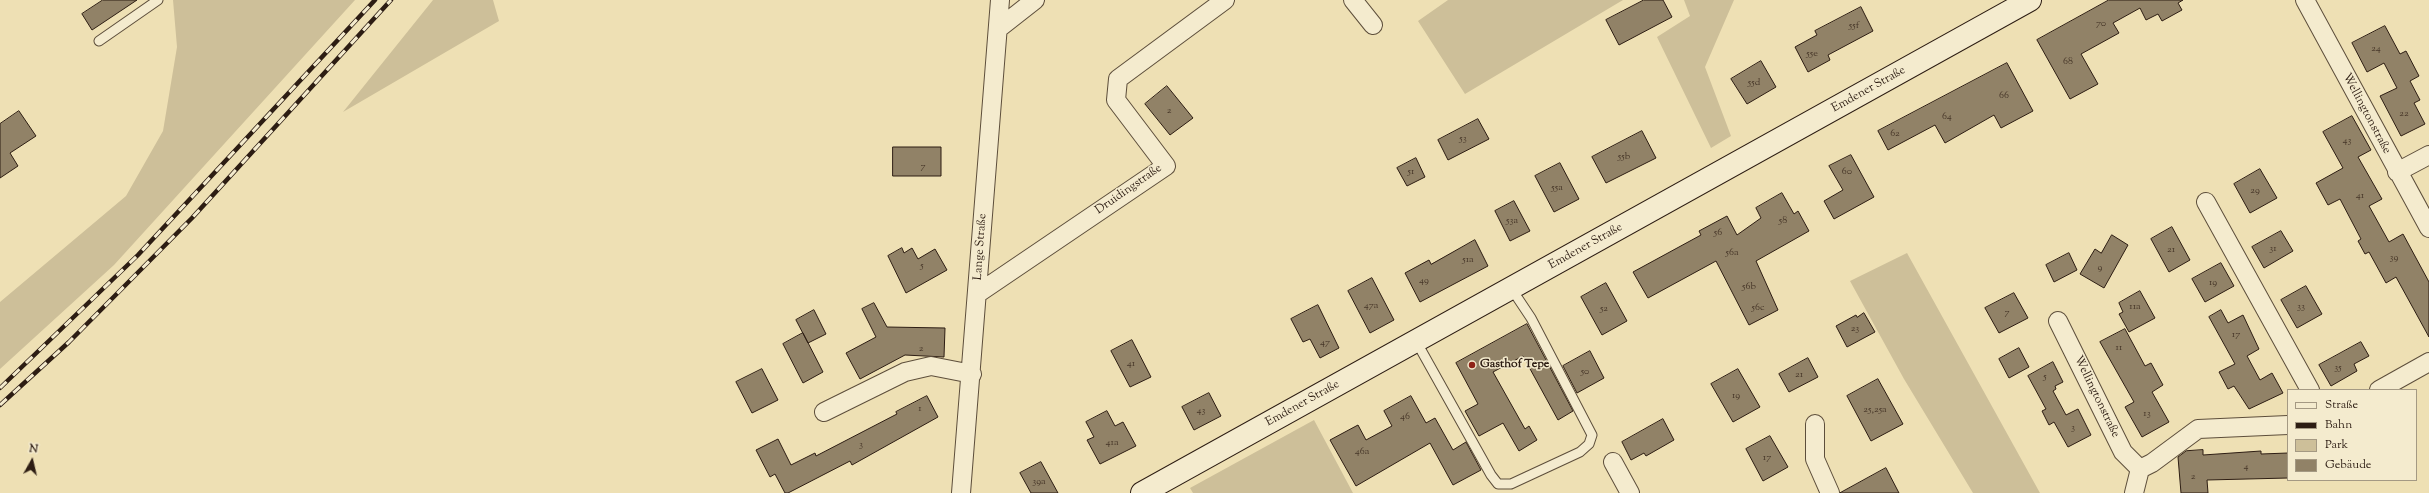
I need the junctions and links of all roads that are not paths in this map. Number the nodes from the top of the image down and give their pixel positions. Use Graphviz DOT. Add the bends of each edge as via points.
graph roads {
  1 [pos="158,0"];
  2 [pos="1000,0"];
  3 [pos="1034,0"];
  4 [pos="1225,0"];
  5 [pos="1353,0"];
  6 [pos="2030,0"];
  7 [pos="2304,0"];
  8 [pos="1373,25"];
  9 [pos="998,29"];
  10 [pos="99,41"];
  11 [pos="2429,155"];
  12 [pos="2397,172"];
  13 [pos="2206,202"];
  14 [pos="2429,228"];
  15 [pos="1512,288"];
  16 [pos="978,294"];
  17 [pos="2058,321"];
  18 [pos="1416,340"];
  19 [pos="2428,365"];
  20 [pos="972,374"];
  21 [pos="2309,389"];
  22 [pos="2381,389"];
  23 [pos="824,412"];
  24 [pos="1815,424"];
  25 [pos="2287,425"];
  26 [pos="1613,462"];
  27 [pos="2140,469"];
  28 [pos="961,493"];
  29 [pos="1142,493"];
  30 [pos="1630,493"];
  31 [pos="1830,493"];
  32 [pos="2134,493"];
  1 -- 10 [label="lane"];
  2 -- 9 [label="street, Lange Straße"];
  3 -- 9 [label="street"];
  4 -- 16 [label="street, Druidingstraße" via="1118,79 1116,100 1166,166"];
  5 -- 8 [label="street"];
  6 -- 15 [label="street, Emdener Straße"];
  7 -- 12 [label="street, Wellingtonstraße"];
  9 -- 16 [label="street, Lange Straße"];
  11 -- 12 [label="street"];
  12 -- 14 [label="street, Wellingtonstraße"];
  13 -- 21 [label="street"];
  15 -- 18 [label="street, Emdener Straße"];
  15 -- 18 [label="lane" via="1531,318 1592,435 1589,444 1580,452 1511,484 1498,484"];
  16 -- 20 [label="street, Lange Straße"];
  17 -- 27 [label="street, Wellingtonstraße" via="2123,452"];
  18 -- 29 [label="street, Emdener Straße"];
  19 -- 22 [label="street"];
  20 -- 23 [label="street" via="931,366 905,372"];
  20 -- 28 [label="street, Lange Straße"];
  24 -- 31 [label="street" via="1815,459"];
  25 -- 27 [label="street" via="2198,430"];
  26 -- 30 [label="street"];
  27 -- 32 [label="street"];
}
